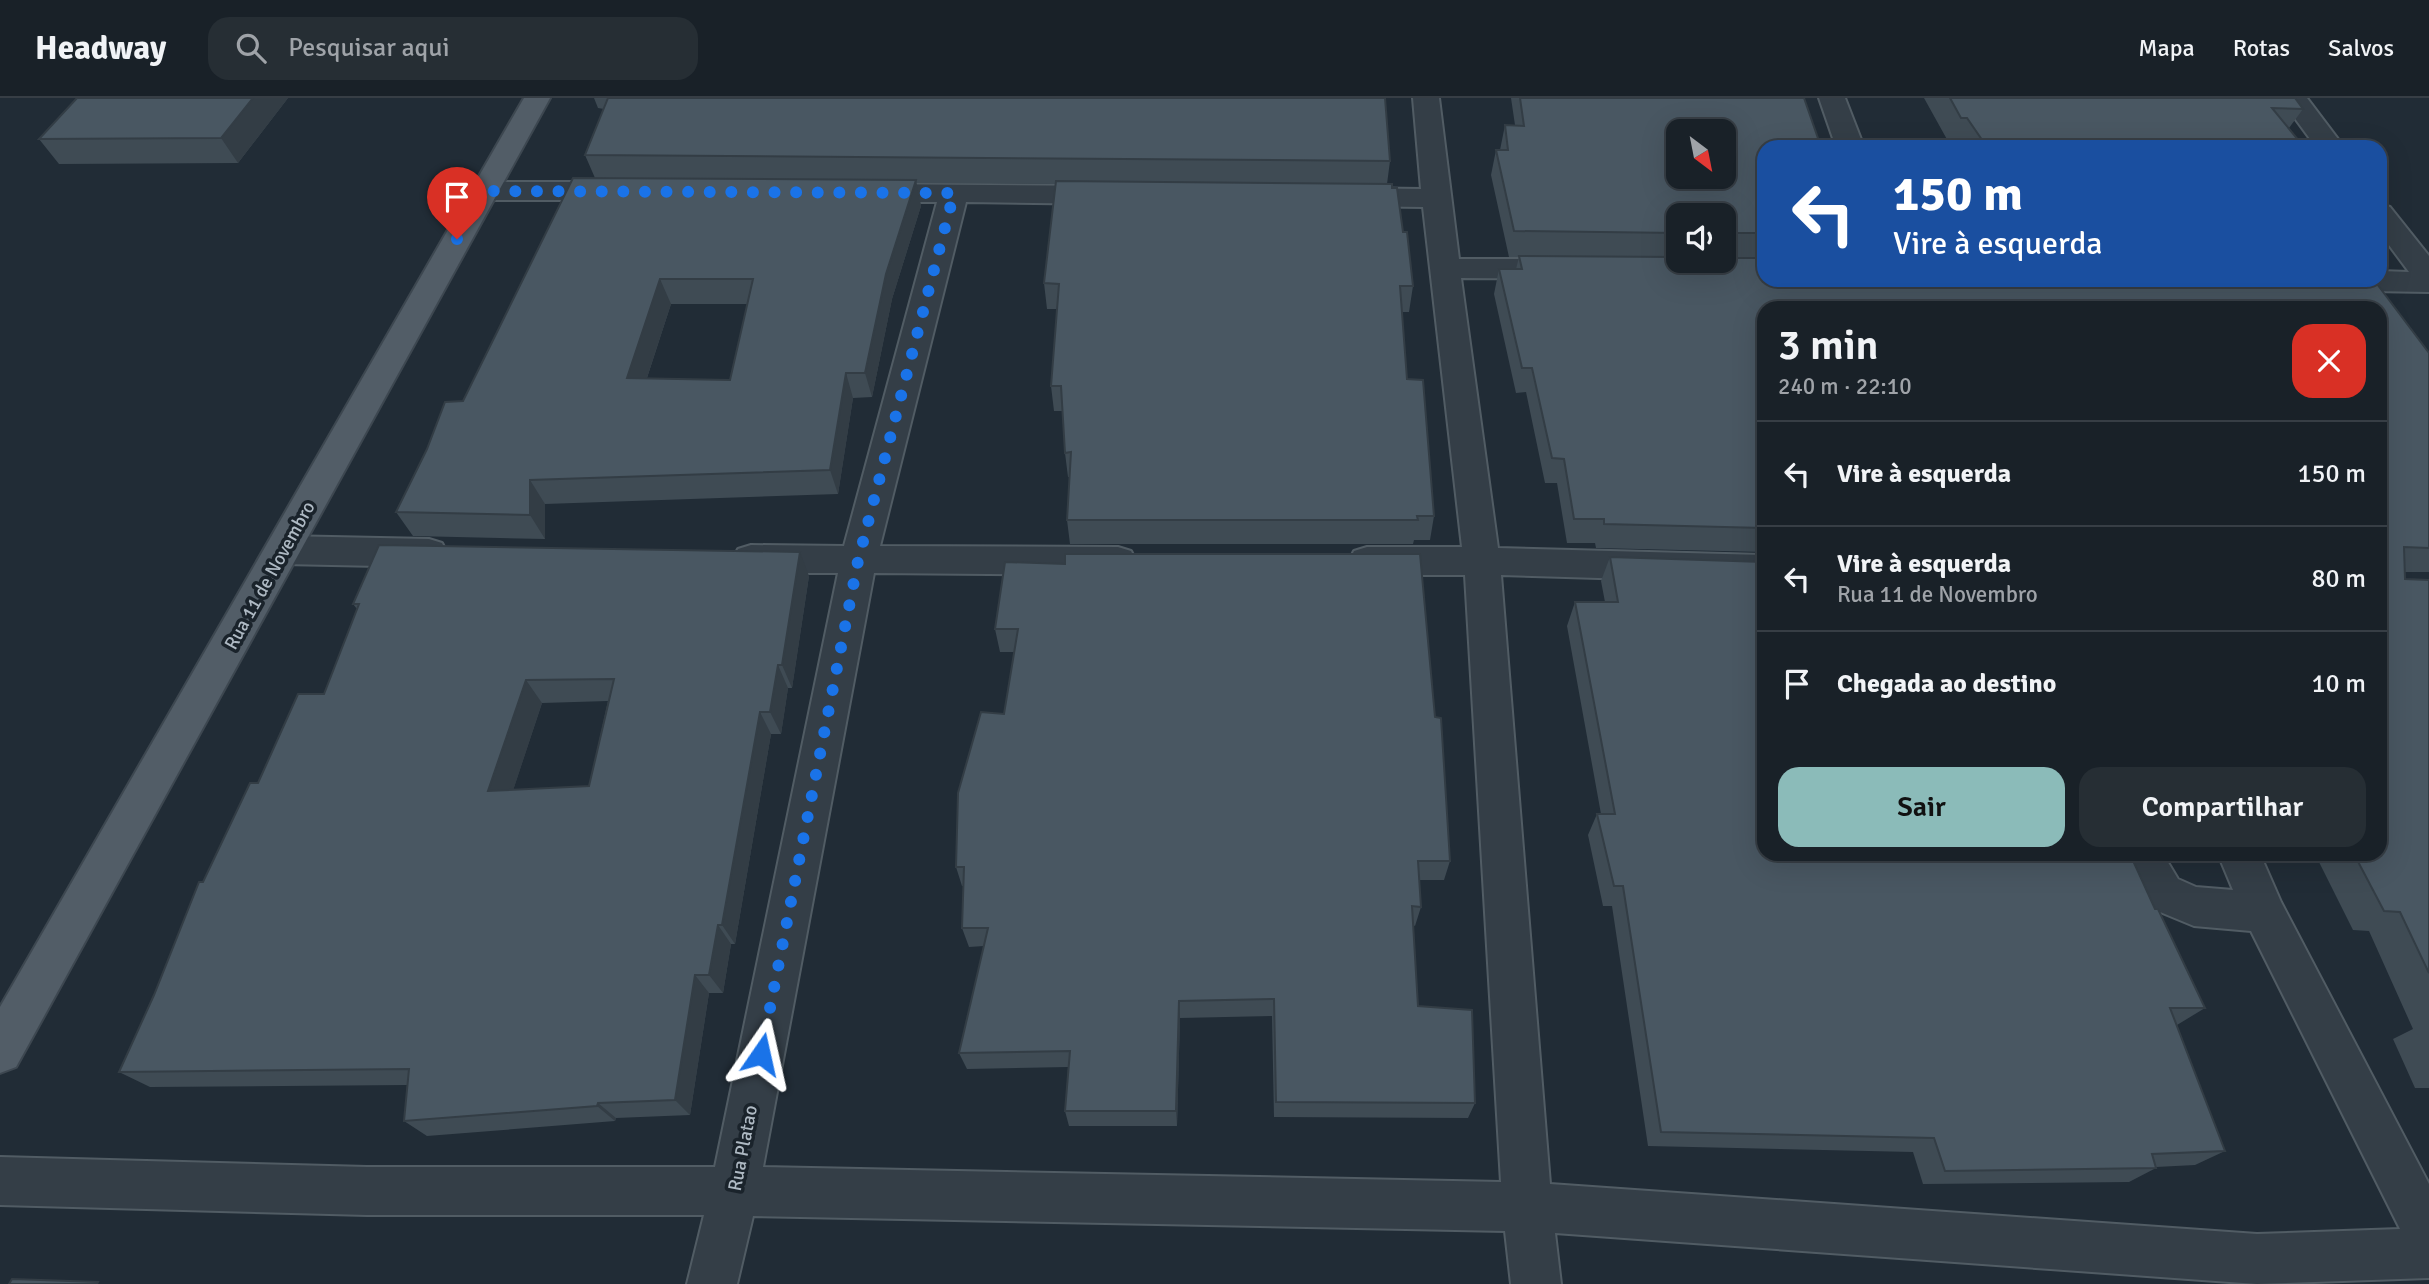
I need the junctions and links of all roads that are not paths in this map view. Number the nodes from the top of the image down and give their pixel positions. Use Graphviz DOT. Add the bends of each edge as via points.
graph roads {
  1 [pos="537,98"];
  2 [pos="1426,98"];
  3 [pos="1832,98"];
  4 [pos="2293,98"];
  5 [pos="1847,140"];
  6 [pos="2325,140"];
  7 [pos="484,191"];
  8 [pos="650,191"];
  9 [pos="843,192"];
  10 [pos="954,193"];
  11 [pos="1133,195"];
  12 [pos="1325,197"];
  13 [pos="1436,198"];
  14 [pos="2387,223"];
  15 [pos="1446,268"];
  16 [pos="1598,270"];
  17 [pos="2387,280"];
  18 [pos="2429,280"];
  19 [pos="283,550"];
  20 [pos="461,553"];
  21 [pos="721,558"];
  22 [pos="858,561"];
  23 [pos="1149,561"];
  24 [pos="1329,561"];
  25 [pos="1482,562"];
  26 [pos="1757,569"];
  27 [pos="2144,861"];
  28 [pos="2242,861"];
  29 [pos="2264,913"];
  30 [pos="0,1052"];
  31 [pos="0,1181"];
  32 [pos="734,1191"];
  33 [pos="1527,1208"];
  34 [pos="2429,1235"];
  35 [pos="2429,1253"];
  36 [pos="2263,1272"];
  37 [pos="712,1284"];
  38 [pos="1536,1284"];
  1 -- 7 [label="main road, Rua 11 de Novembro"];
  2 -- 13 [label="street"];
  3 -- 5 [label="street"];
  4 -- 6 [label="street"];
  7 -- 8 [label="street"];
  7 -- 19 [label="main road, Rua 11 de Novembro"];
  9 -- 10 [label="street"];
  10 -- 11 [label="street"];
  10 -- 22 [label="street, Rua Platao"];
  12 -- 13 [label="street"];
  13 -- 15 [label="street"];
  14 -- 18 [label="street"];
  15 -- 16 [label="street"];
  15 -- 25 [label="street"];
  17 -- 18 [label="street"];
  19 -- 20 [label="street"];
  19 -- 30 [label="main road, Rua 11 de Novembro"];
  21 -- 22 [label="street"];
  22 -- 23 [label="street"];
  22 -- 32 [label="street, Rua Platao"];
  24 -- 25 [label="street"];
  25 -- 26 [label="street"];
  25 -- 33 [label="street"];
  27 -- 29 [label="street" via="2163,893 2194,906"];
  28 -- 29 [label="street"];
  29 -- 34 [label="street"];
  31 -- 32 [label="street" via="367,1191"];
  32 -- 33 [label="street"];
  32 -- 37 [label="street, Rua Platao"];
  33 -- 36 [label="street"];
  33 -- 38 [label="street"];
  35 -- 36 [label="street"];
}
